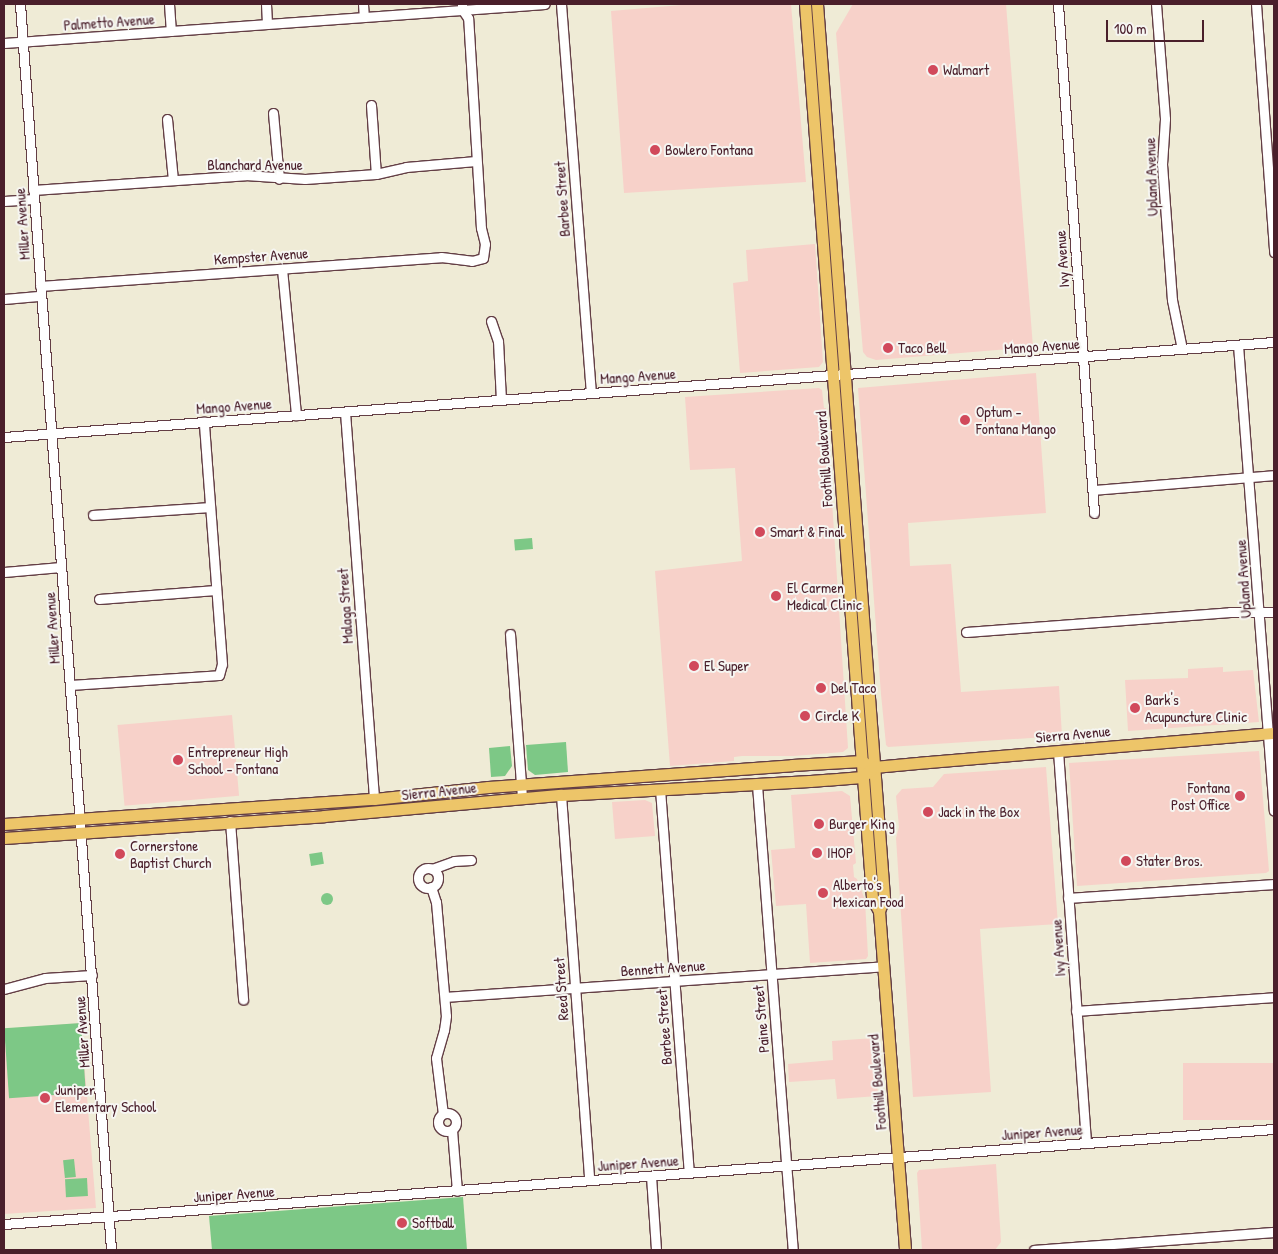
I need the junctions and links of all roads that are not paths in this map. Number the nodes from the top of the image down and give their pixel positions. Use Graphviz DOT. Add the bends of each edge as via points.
graph roads {
  1 [pos="20,4"];
  2 [pos="169,4"];
  3 [pos="266,4"];
  4 [pos="363,4"];
  5 [pos="545,4"];
  6 [pos="561,4"];
  7 [pos="805,4"];
  8 [pos="817,4"];
  9 [pos="1058,4"];
  10 [pos="1156,4"];
  11 [pos="1256,4"];
  12 [pos="462,6"];
  13 [pos="364,16"];
  14 [pos="267,24"];
  15 [pos="171,31"];
  16 [pos="22,42"];
  17 [pos="4,43"];
  18 [pos="372,105"];
  19 [pos="273,113"];
  20 [pos="167,119"];
  21 [pos="476,161"];
  22 [pos="376,174"];
  23 [pos="279,179"];
  24 [pos="173,180"];
  25 [pos="34,194"];
  26 [pos="826,200"];
  27 [pos="4,201"];
  28 [pos="1274,252"];
  29 [pos="282,269"];
  30 [pos="40,286"];
  31 [pos="41,296"];
  32 [pos="4,299"];
  33 [pos="490,321"];
  34 [pos="1274,342"];
  35 [pos="1238,345"];
  36 [pos="1182,349"];
  37 [pos="1083,356"];
  38 [pos="839,374"];
  39 [pos="591,393"];
  40 [pos="501,400"];
  41 [pos="345,412"];
  42 [pos="296,415"];
  43 [pos="204,422"];
  44 [pos="51,434"];
  45 [pos="4,437"];
  46 [pos="1274,475"];
  47 [pos="1250,477"];
  48 [pos="1093,490"];
  49 [pos="210,507"];
  50 [pos="1094,513"];
  51 [pos="93,515"];
  52 [pos="61,567"];
  53 [pos="4,572"];
  54 [pos="216,590"];
  55 [pos="99,599"];
  56 [pos="1274,612"];
  57 [pos="1260,614"];
  58 [pos="966,632"];
  59 [pos="510,634"];
  60 [pos="70,685"];
  61 [pos="1272,733"];
  62 [pos="1058,750"];
  63 [pos="862,761"];
  64 [pos="874,767"];
  65 [pos="862,777"];
  66 [pos="521,785"];
  67 [pos="757,785"];
  68 [pos="660,789"];
  69 [pos="561,795"];
  70 [pos="522,798"];
  71 [pos="374,799"];
  72 [pos="1274,811"];
  73 [pos="79,819"];
  74 [pos="230,821"];
  75 [pos="4,824"];
  76 [pos="80,832"];
  77 [pos="4,838"];
  78 [pos="471,860"];
  79 [pos="432,869"];
  80 [pos="1274,884"];
  81 [pos="431,887"];
  82 [pos="1068,898"];
  83 [pos="879,911"];
  84 [pos="884,966"];
  85 [pos="772,974"];
  86 [pos="92,975"];
  87 [pos="674,981"];
  88 [pos="575,988"];
  89 [pos="4,989"];
  90 [pos="445,997"];
  91 [pos="1274,997"];
  92 [pos="243,1000"];
  93 [pos="1076,1011"];
  94 [pos="1274,1129"];
  95 [pos="1086,1143"];
  96 [pos="899,1156"];
  97 [pos="787,1165"];
  98 [pos="689,1173"];
  99 [pos="651,1176"];
  100 [pos="589,1180"];
  101 [pos="457,1190"];
  102 [pos="108,1217"];
  103 [pos="4,1224"];
  104 [pos="1274,1232"];
  105 [pos="111,1250"];
  106 [pos="656,1250"];
  107 [pos="792,1250"];
  108 [pos="905,1250"];
  109 [pos="1034,1250"];
  1 -- 16 [label="street, Miller Avenue"];
  2 -- 15 [label="street"];
  3 -- 14 [label="street"];
  4 -- 13 [label="street"];
  5 -- 12 [label="street, Palmetto Avenue"];
  6 -- 39 [label="street, Barbee Street"];
  7 -- 26 [label="main road, Foothill Boulevard"];
  8 -- 26 [label="main road, Foothill Boulevard"];
  9 -- 37 [label="street, Ivy Avenue"];
  10 -- 36 [label="street, Upland Avenue" via="1165,119 1162,164 1171,290"];
  11 -- 28 [label="street"];
  12 -- 13 [label="street, Palmetto Avenue"];
  12 -- 21 [label="street" via="468,18"];
  13 -- 14 [label="street, Palmetto Avenue"];
  14 -- 15 [label="street, Palmetto Avenue"];
  15 -- 16 [label="street, Palmetto Avenue"];
  16 -- 17 [label="street, Palmetto Avenue"];
  16 -- 25 [label="street, Miller Avenue"];
  18 -- 22 [label="street"];
  19 -- 23 [label="street"];
  20 -- 24 [label="street"];
  21 -- 22 [label="street, Blanchard Avenue" via="406,166"];
  21 -- 29 [label="street, Kempster Avenue" via="485,244 483,258 472,261 440,257"];
  22 -- 23 [label="street, Blanchard Avenue"];
  23 -- 24 [label="street, Blanchard Avenue" via="245,175"];
  24 -- 25 [label="street, Blanchard Avenue"];
  25 -- 27 [label="street, Blanchard Avenue"];
  25 -- 30 [label="street, Miller Avenue"];
  26 -- 38 [label="main road, Foothill Boulevard"];
  26 -- 38 [label="main road, Foothill Boulevard" via="834,238"];
  29 -- 30 [label="street, Kempster Avenue"];
  29 -- 42 [label="street"];
  30 -- 31 [label="street, Miller Avenue"];
  31 -- 32 [label="street"];
  31 -- 44 [label="street, Miller Avenue"];
  33 -- 40 [label="street" via="498,341"];
  34 -- 35 [label="street, Mango Avenue"];
  35 -- 36 [label="street, Mango Avenue"];
  35 -- 47 [label="street, Upland Avenue"];
  36 -- 37 [label="street, Mango Avenue"];
  37 -- 38 [label="street, Mango Avenue"];
  37 -- 48 [label="street, Ivy Avenue"];
  38 -- 39 [label="street, Mango Avenue"];
  38 -- 63 [label="main road, Foothill Boulevard"];
  38 -- 64 [label="main road, Foothill Boulevard"];
  39 -- 40 [label="street, Mango Avenue"];
  40 -- 41 [label="street, Mango Avenue"];
  41 -- 42 [label="street, Mango Avenue"];
  41 -- 71 [label="street, Malaga Street"];
  42 -- 43 [label="street, Mango Avenue"];
  43 -- 44 [label="street, Mango Avenue"];
  43 -- 49 [label="street"];
  44 -- 45 [label="street, Mango Avenue"];
  44 -- 52 [label="street, Miller Avenue"];
  46 -- 47 [label="street"];
  47 -- 48 [label="street"];
  47 -- 57 [label="street, Upland Avenue"];
  48 -- 50 [label="street, Ivy Avenue"];
  49 -- 51 [label="street"];
  49 -- 54 [label="street"];
  52 -- 53 [label="street"];
  52 -- 60 [label="street, Miller Avenue"];
  54 -- 55 [label="street"];
  54 -- 60 [label="street" via="222,664 219,674"];
  56 -- 57 [label="street"];
  57 -- 58 [label="street" via="1230,612"];
  57 -- 61 [label="street, Upland Avenue"];
  59 -- 66 [label="street"];
  60 -- 73 [label="street, Miller Avenue"];
  61 -- 62 [label="main road, Sierra Avenue"];
  61 -- 72 [label="street, Upland Avenue"];
  62 -- 64 [label="main road, Sierra Avenue"];
  62 -- 82 [label="street, Ivy Avenue"];
  63 -- 64 [label="main road"];
  63 -- 65 [label="main road, Foothill Boulevard"];
  63 -- 66 [label="main road, Sierra Avenue"];
  64 -- 65 [label="main road"];
  64 -- 83 [label="main road, Foothill Boulevard" via="884,898"];
  65 -- 67 [label="main road, Sierra Avenue"];
  65 -- 83 [label="main road, Foothill Boulevard" via="872,898"];
  66 -- 70 [label="street"];
  66 -- 71 [label="main road, Sierra Avenue"];
  67 -- 68 [label="main road, Sierra Avenue"];
  67 -- 85 [label="street, Paine Street"];
  68 -- 69 [label="main road, Sierra Avenue"];
  68 -- 87 [label="street, Barbee Street"];
  69 -- 70 [label="main road, Sierra Avenue"];
  69 -- 88 [label="street, Reed Street"];
  70 -- 74 [label="main road, Sierra Avenue"];
  71 -- 73 [label="main road, Sierra Avenue"];
  73 -- 75 [label="main road, Sierra Avenue"];
  73 -- 76 [label="street, Miller Avenue"];
  74 -- 76 [label="main road, Sierra Avenue"];
  74 -- 92 [label="street"];
  76 -- 77 [label="main road, Sierra Avenue"];
  76 -- 86 [label="street, Miller Avenue"];
  78 -- 79 [label="street" via="454,861"];
  79 -- 81 [label="street" via="438,878"];
  79 -- 81 [label="street" via="423,870 419,878 423,886"];
  80 -- 82 [label="street"];
  81 -- 90 [label="street" via="436,902"];
  82 -- 93 [label="street, Ivy Avenue"];
  83 -- 84 [label="main road, Foothill Boulevard"];
  84 -- 85 [label="street, Bennett Avenue"];
  84 -- 96 [label="main road, Foothill Boulevard"];
  85 -- 87 [label="street, Bennett Avenue"];
  85 -- 97 [label="street, Paine Street"];
  86 -- 89 [label="street" via="45,978"];
  86 -- 102 [label="street, Miller Avenue"];
  87 -- 88 [label="street, Bennett Avenue"];
  87 -- 98 [label="street, Barbee Street"];
  88 -- 90 [label="street, Bennett Avenue"];
  88 -- 100 [label="street, Reed Street"];
  90 -- 101 [label="street" via="444,1030 436,1058 442,1114 454,1116 456,1125 452,1130"];
  91 -- 93 [label="street"];
  93 -- 95 [label="street, Ivy Avenue"];
  94 -- 95 [label="street, Juniper Avenue"];
  95 -- 96 [label="street, Juniper Avenue"];
  96 -- 97 [label="street, Juniper Avenue"];
  96 -- 108 [label="main road, Foothill Boulevard"];
  97 -- 98 [label="street, Juniper Avenue"];
  97 -- 107 [label="street, Paine Street"];
  98 -- 99 [label="street, Juniper Avenue"];
  99 -- 100 [label="street, Juniper Avenue"];
  99 -- 106 [label="street"];
  100 -- 101 [label="street, Juniper Avenue"];
  101 -- 102 [label="street, Juniper Avenue"];
  102 -- 103 [label="street, Juniper Avenue"];
  102 -- 105 [label="street, Miller Avenue"];
  104 -- 109 [label="street"];
}
